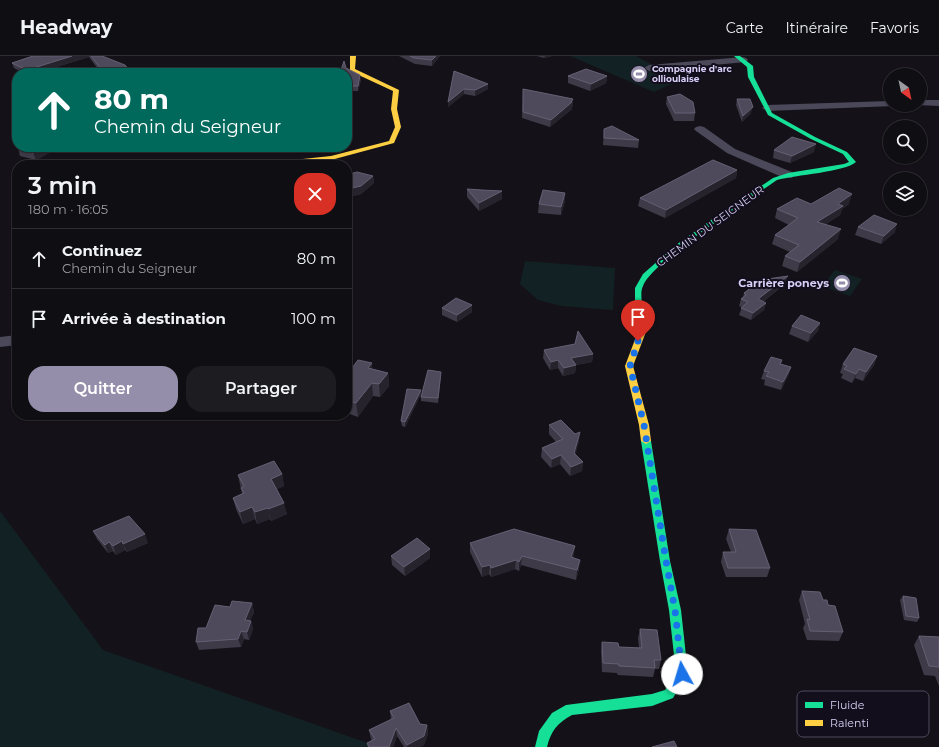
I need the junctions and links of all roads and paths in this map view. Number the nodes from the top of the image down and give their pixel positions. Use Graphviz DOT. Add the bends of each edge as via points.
graph roads {
  1 [pos="353,56"];
  2 [pos="740,58"];
  3 [pos="649,68"];
  4 [pos="352,70"];
  5 [pos="352,70"];
  6 [pos="927,103"];
  7 [pos="939,103"];
  8 [pos="883,104"];
  9 [pos="767,108"];
  10 [pos="700,130"];
  11 [pos="312,160"];
  12 [pos="788,174"];
  13 [pos="12,341"];
  14 [pos="0,342"];
  15 [pos="541,747"];
  1 -- 5 [label="street"];
  2 -- 3 [label="street"];
  2 -- 9 [label="street, CHEMIN DU SEIGNEUR" via="750,66 751,77"];
  4 -- 11 [label="street" via="396,90 394,118 398,127 392,142 331,158"];
  6 -- 7 [label="street"];
  8 -- 9 [label="street"];
  9 -- 12 [label="street, CHEMIN DU SEIGNEUR" via="770,114 845,153 853,162 846,166"];
  10 -- 12 [label="street, CHEMIN DU SEIGNEUR" via="731,151"];
  12 -- 15 [label="street, CHEMIN DU SEIGNEUR" via="752,194 664,257 646,274 639,285 636,322 643,329 630,366 644,425 675,610 682,674 669,694 652,700 570,709 556,717 544,735"];
  13 -- 14 [label="street"];
}
